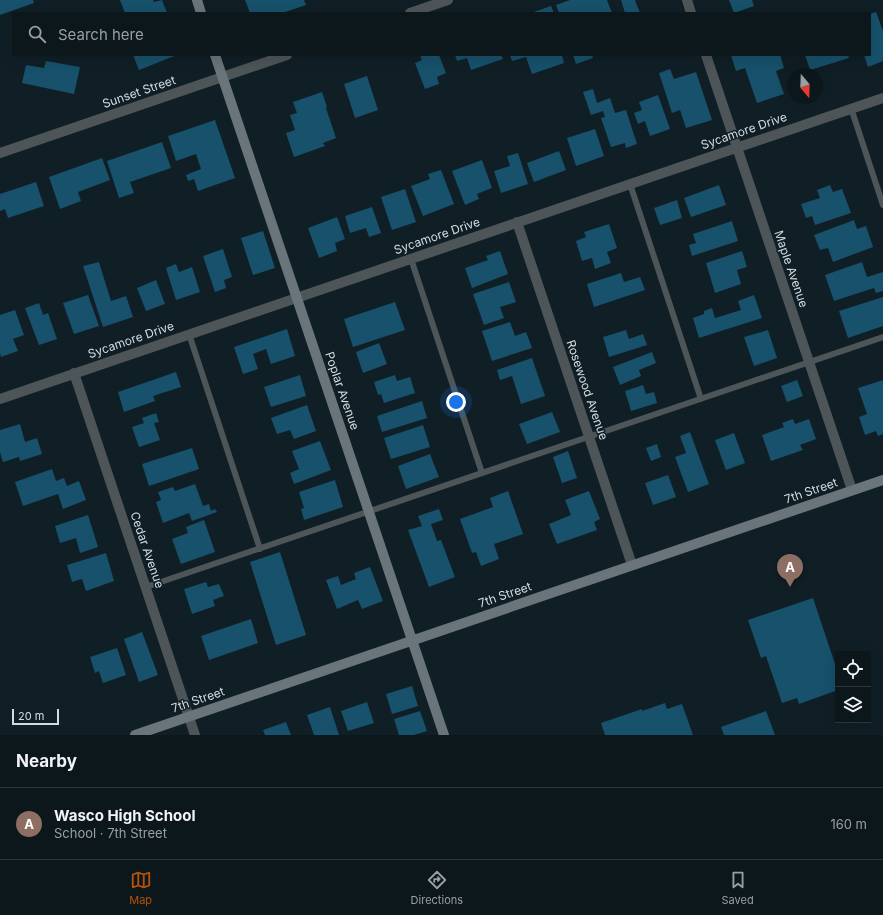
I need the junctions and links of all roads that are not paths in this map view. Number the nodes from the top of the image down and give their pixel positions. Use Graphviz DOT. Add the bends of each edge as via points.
graph roads {
  1 [pos="197,0"];
  2 [pos="687,0"];
  3 [pos="444,1"];
  4 [pos="201,12"];
  5 [pos="413,12"];
  6 [pos="692,12"];
  7 [pos="216,56"];
  8 [pos="284,56"];
  9 [pos="706,56"];
  10 [pos="223,77"];
  11 [pos="883,98"];
  12 [pos="852,108"];
  13 [pos="737,147"];
  14 [pos="0,153"];
  15 [pos="630,184"];
  16 [pos="883,205"];
  17 [pos="517,222"];
  18 [pos="411,259"];
  19 [pos="297,297"];
  20 [pos="189,334"];
  21 [pos="883,337"];
  22 [pos="809,362"];
  23 [pos="74,374"];
  24 [pos="0,399"];
  25 [pos="701,399"];
  26 [pos="589,437"];
  27 [pos="482,473"];
  28 [pos="883,480"];
  29 [pos="852,490"];
  30 [pos="369,511"];
  31 [pos="260,549"];
  32 [pos="632,565"];
  33 [pos="146,588"];
  34 [pos="412,640"];
  35 [pos="189,716"];
  36 [pos="135,735"];
  37 [pos="195,735"];
  38 [pos="444,735"];
  1 -- 4 [label="street"];
  2 -- 6 [label="street"];
  3 -- 5 [label="street"];
  7 -- 10 [label="street, Poplar Avenue"];
  8 -- 10 [label="street, Sunset Street"];
  9 -- 13 [label="street, Maple Avenue"];
  10 -- 14 [label="street, Sunset Street"];
  10 -- 19 [label="street, Poplar Avenue"];
  11 -- 12 [label="street, Sycamore Drive"];
  12 -- 13 [label="street, Sycamore Drive"];
  12 -- 16 [label="lane"];
  13 -- 15 [label="street, Sycamore Drive"];
  13 -- 22 [label="street, Maple Avenue"];
  15 -- 17 [label="street, Sycamore Drive"];
  15 -- 25 [label="lane"];
  17 -- 18 [label="street, Sycamore Drive"];
  17 -- 26 [label="street, Rosewood Avenue"];
  18 -- 19 [label="street, Sycamore Drive"];
  18 -- 27 [label="lane"];
  19 -- 20 [label="street, Sycamore Drive"];
  19 -- 30 [label="street, Poplar Avenue"];
  20 -- 23 [label="street, Sycamore Drive"];
  20 -- 31 [label="lane"];
  21 -- 22 [label="lane"];
  22 -- 25 [label="lane"];
  22 -- 29 [label="street, Maple Avenue"];
  23 -- 24 [label="street, Sycamore Drive"];
  23 -- 33 [label="street, Cedar Avenue"];
  25 -- 26 [label="lane"];
  26 -- 27 [label="lane"];
  26 -- 32 [label="street, Rosewood Avenue"];
  27 -- 30 [label="lane"];
  28 -- 29 [label="street, 7th Street"];
  29 -- 32 [label="street, 7th Street"];
  30 -- 31 [label="lane"];
  30 -- 34 [label="street, Poplar Avenue"];
  31 -- 33 [label="lane"];
  32 -- 34 [label="street, 7th Street"];
  33 -- 35 [label="street, Cedar Avenue"];
  34 -- 35 [label="street, 7th Street"];
  34 -- 38 [label="street, Poplar Avenue"];
  35 -- 36 [label="street, 7th Street"];
  35 -- 37 [label="street, Cedar Avenue"];
}
